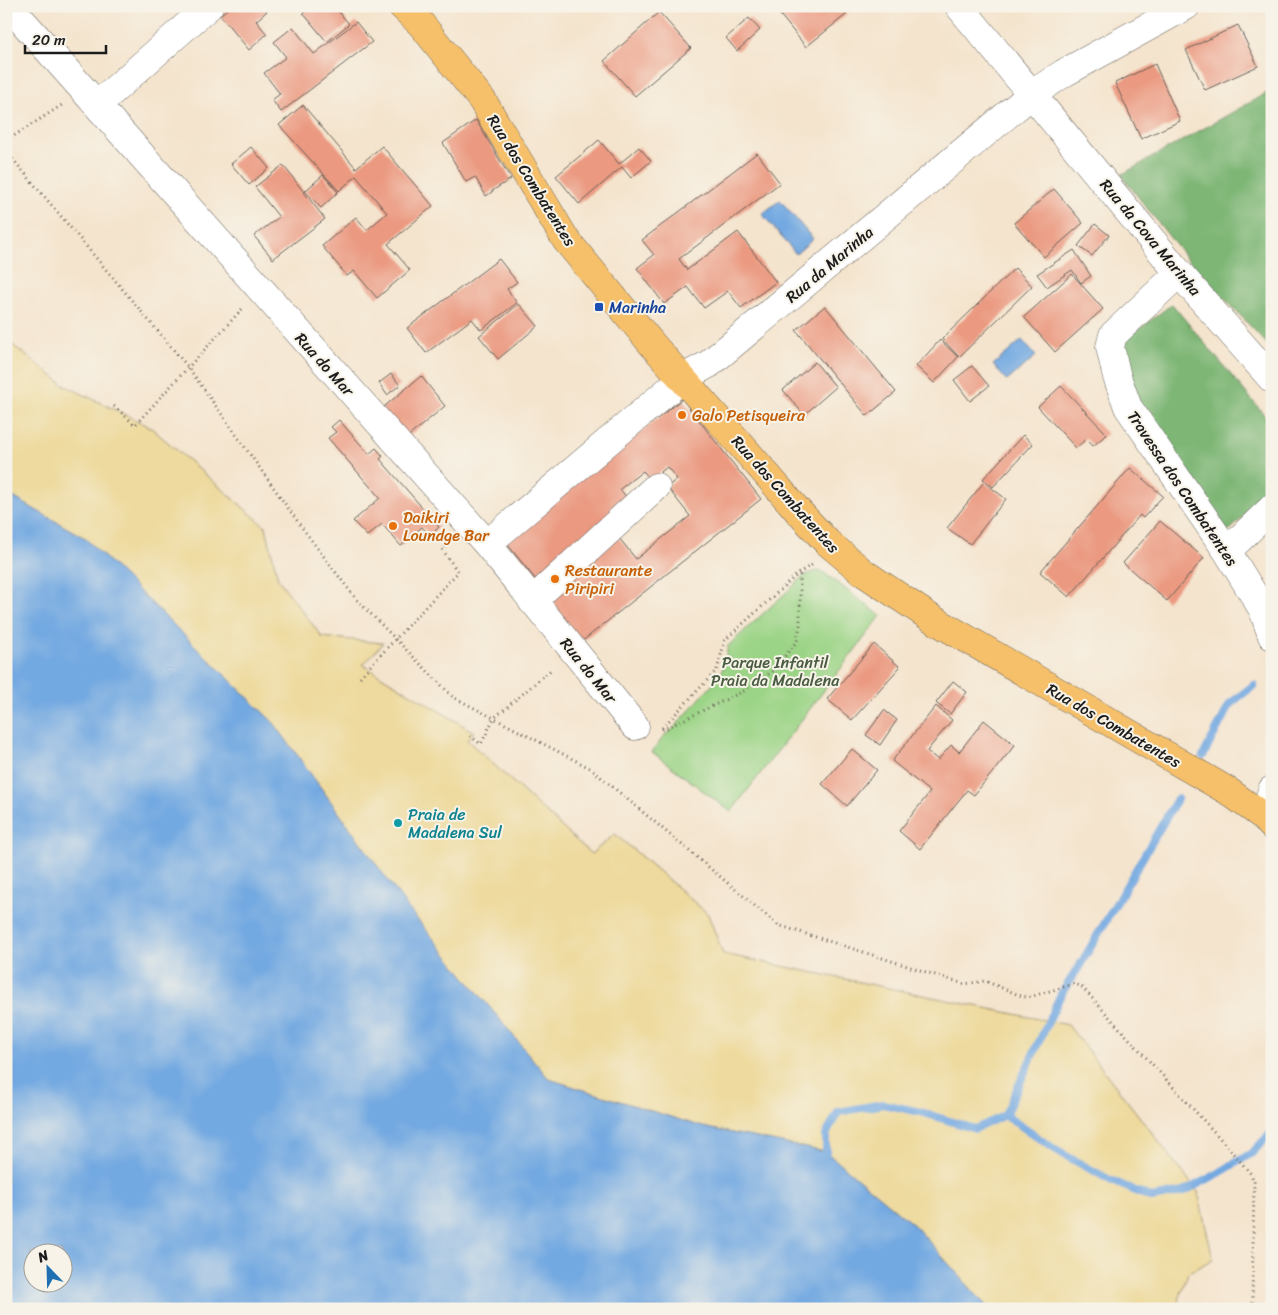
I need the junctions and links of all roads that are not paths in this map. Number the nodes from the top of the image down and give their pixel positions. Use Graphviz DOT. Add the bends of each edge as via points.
graph roads {
  1 [pos="9,6"];
  2 [pos="209,6"];
  3 [pos="402,6"];
  4 [pos="959,6"];
  5 [pos="1186,6"];
  6 [pos="1032,94"];
  7 [pos="97,105"];
  8 [pos="1179,273"];
  9 [pos="683,378"];
  10 [pos="1272,379"];
  11 [pos="656,487"];
  12 [pos="1272,508"];
  13 [pos="487,544"];
  14 [pos="1227,551"];
  15 [pos="532,601"];
  16 [pos="1272,636"];
  17 [pos="635,726"];
  18 [pos="1272,790"];
  19 [pos="1268,822"];
  1 -- 7 [label="street, Rua do Mar"];
  2 -- 7 [label="street"];
  3 -- 9 [label="main road, Rua dos Combatentes" via="421,24 482,100 566,240"];
  4 -- 6 [label="street, Rua da Cova Marinha"];
  5 -- 6 [label="street, Rua da Marinha"];
  6 -- 8 [label="street, Rua da Cova Marinha"];
  6 -- 9 [label="street, Rua da Marinha" via="709,364"];
  7 -- 13 [label="street, Rua do Mar"];
  8 -- 10 [label="street, Rua da Cova Marinha"];
  8 -- 14 [label="street, Travessa dos Combatentes" via="1113,334 1110,347 1128,407"];
  9 -- 13 [label="street, Rua da Marinha"];
  9 -- 19 [label="main road, Rua dos Combatentes" via="798,511 827,542 864,573 931,618 1228,792"];
  11 -- 15 [label="street"];
  12 -- 14 [label="street"];
  13 -- 15 [label="street, Rua do Mar"];
  14 -- 16 [label="street, Travessa dos Combatentes" via="1262,610"];
  15 -- 17 [label="street, Rua do Mar"];
  18 -- 19 [label="street"];
}
